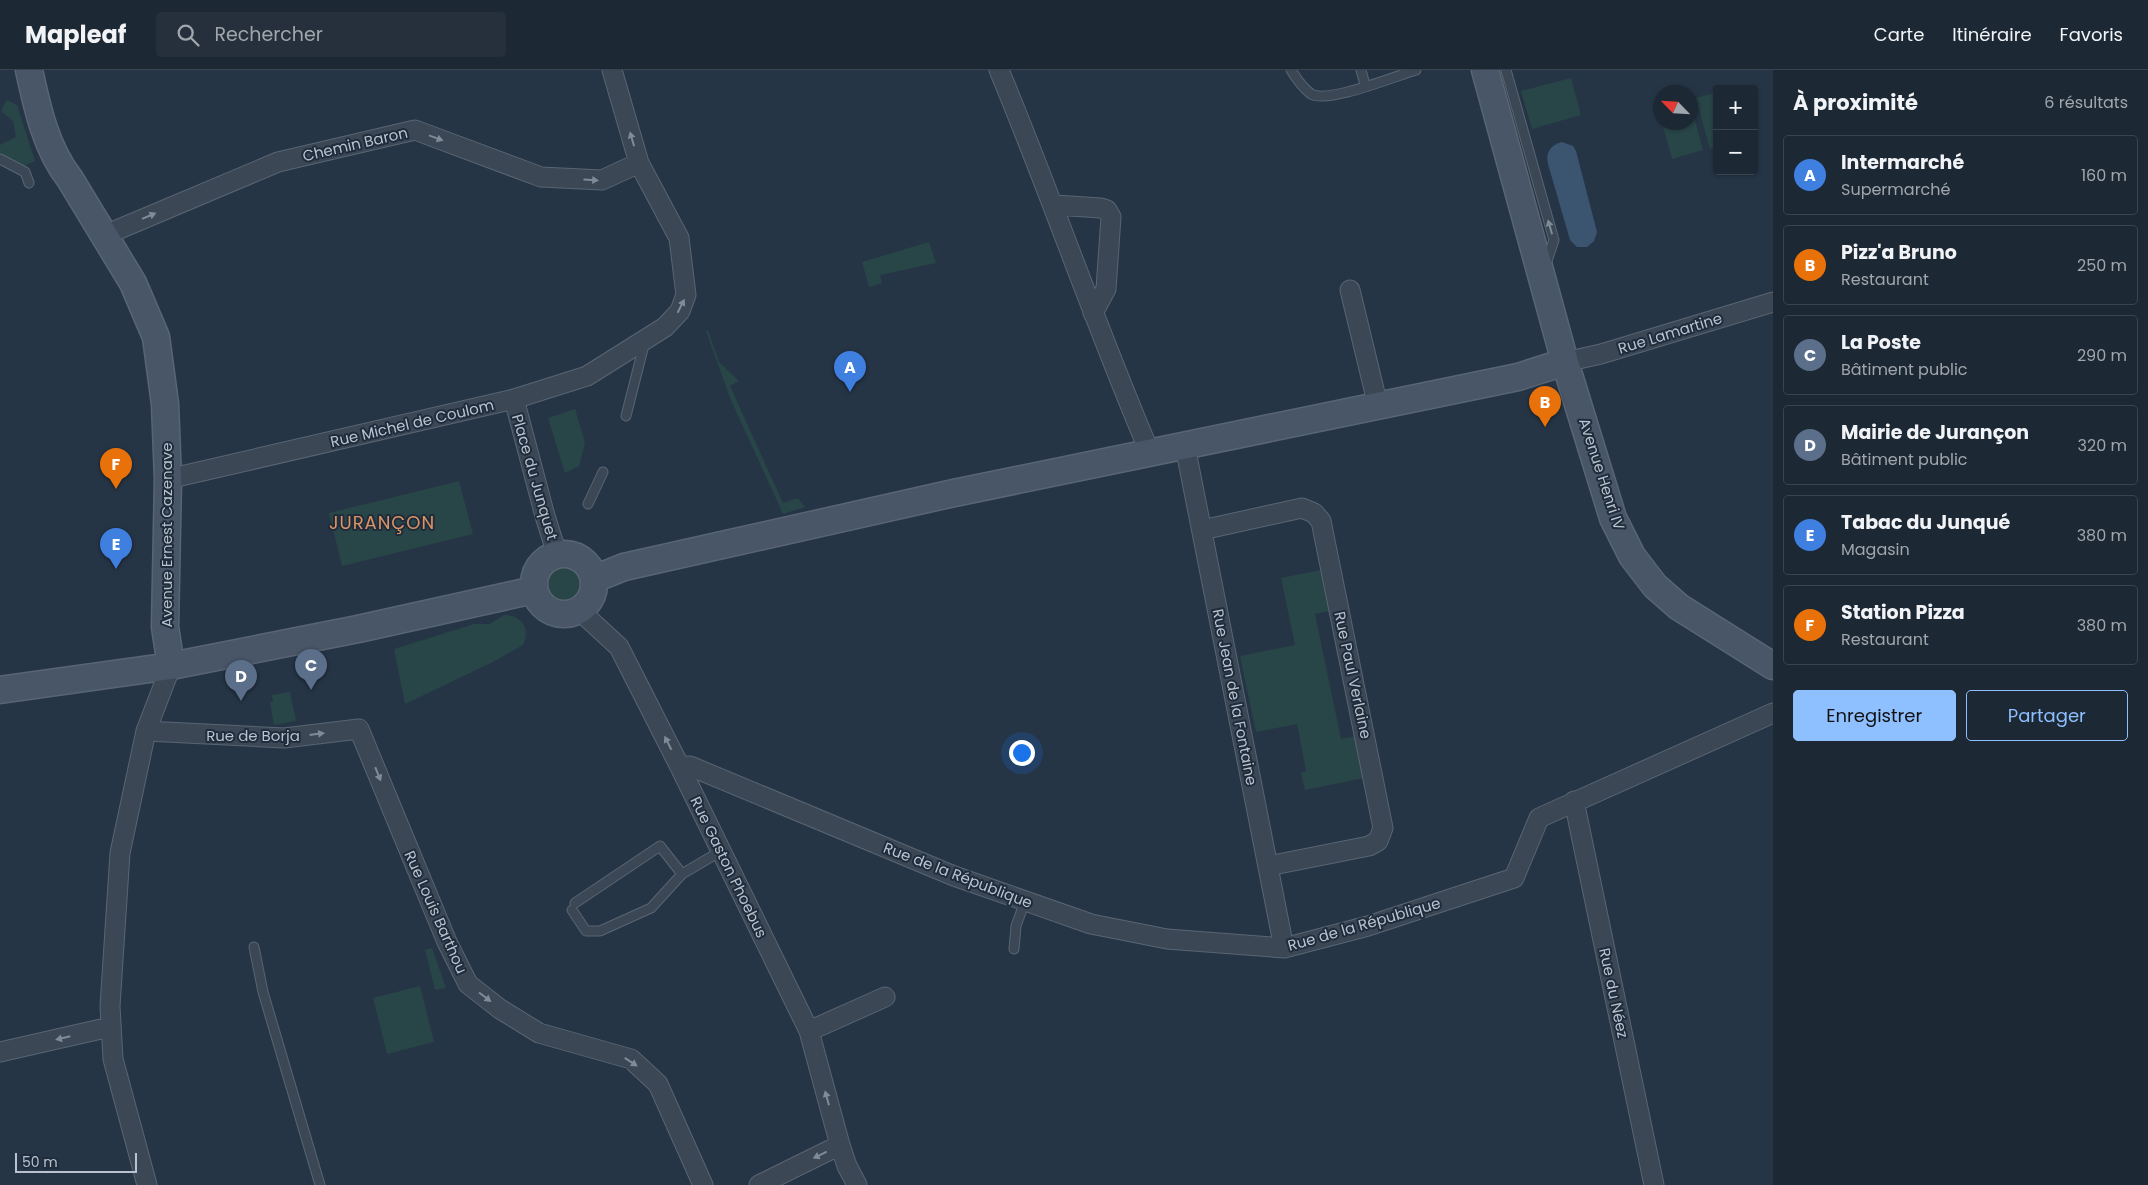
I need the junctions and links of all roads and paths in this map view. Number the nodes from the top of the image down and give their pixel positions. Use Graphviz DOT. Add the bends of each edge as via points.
graph roads {
  1 [pos="29,70"];
  2 [pos="612,70"];
  3 [pos="999,70"];
  4 [pos="1291,70"];
  5 [pos="1361,70"];
  6 [pos="1416,70"];
  7 [pos="1485,70"];
  8 [pos="1506,70"];
  9 [pos="1365,86"];
  10 [pos="0,160"];
  11 [pos="639,163"];
  12 [pos="29,183"];
  13 [pos="1054,205"];
  14 [pos="104,235"];
  15 [pos="1542,273"];
  16 [pos="1350,290"];
  17 [pos="1773,302"];
  18 [pos="1093,313"];
  19 [pos="646,339"];
  20 [pos="1566,362"];
  21 [pos="514,399"];
  22 [pos="1378,406"];
  23 [pos="626,416"];
  24 [pos="1185,446"];
  25 [pos="1150,453"];
  26 [pos="603,472"];
  27 [pos="168,479"];
  28 [pos="588,504"];
  29 [pos="1202,530"];
  30 [pos="558,554"];
  31 [pos="594,579"];
  32 [pos="534,590"];
  33 [pos="580,611"];
  34 [pos="170,666"];
  35 [pos="1773,666"];
  36 [pos="0,690"];
  37 [pos="1773,714"];
  38 [pos="359,729"];
  39 [pos="146,731"];
  40 [pos="680,767"];
  41 [pos="1574,801"];
  42 [pos="721,851"];
  43 [pos="1268,866"];
  44 [pos="682,874"];
  45 [pos="1024,901"];
  46 [pos="254,947"];
  47 [pos="1284,948"];
  48 [pos="1014,949"];
  49 [pos="886,997"];
  50 [pos="110,1027"];
  51 [pos="808,1031"];
  52 [pos="0,1052"];
  53 [pos="840,1145"];
  54 [pos="147,1185"];
  55 [pos="320,1185"];
  56 [pos="703,1185"];
  57 [pos="759,1185"];
  58 [pos="857,1185"];
  59 [pos="1654,1185"];
  1 -- 14 [label="street, Avenue Ernest Cazenave" via="39,113 61,167"];
  11 -- 2 [label="street, Rue Michel de Coulom, one-way"];
  3 -- 13 [label="street"];
  4 -- 9 [label="lane" via="1312,94 1323,97"];
  5 -- 9 [label="lane"];
  6 -- 9 [label="lane"];
  7 -- 15 [label="street, Avenue Henri IV"];
  15 -- 8 [label="lane, one-way" via="1554,240"];
  10 -- 12 [label="lane" via="25,172"];
  14 -- 11 [label="street, Chemin Baron, one-way" via="278,162 415,130 540,178 602,180"];
  19 -- 11 [label="street, Rue Michel de Coulom, one-way" via="665,327 680,310 686,295 679,238"];
  13 -- 18 [label="street"];
  13 -- 18 [label="street" via="1101,208 1107,210 1111,217 1106,289"];
  14 -- 27 [label="street, Avenue Ernest Cazenave" via="133,283 156,337 165,404"];
  15 -- 20 [label="street, Avenue Henri IV"];
  16 -- 22 [label="street"];
  17 -- 20 [label="street, Rue Lamartine"];
  18 -- 25 [label="street"];
  19 -- 21 [label="street, Rue Michel de Coulom" via="587,376"];
  19 -- 23 [label="lane"];
  20 -- 22 [label="street" via="1518,377"];
  20 -- 35 [label="street, Avenue Henri IV" via="1613,518 1632,556 1655,586 1679,607"];
  21 -- 27 [label="street, Rue Michel de Coulom"];
  21 -- 30 [label="street, Place du Junquet"];
  22 -- 24 [label="street"];
  24 -- 25 [label="street"];
  24 -- 29 [label="street, Rue Jean de la Fontaine"];
  25 -- 31 [label="street" via="833,519 624,567"];
  26 -- 28 [label="lane"];
  27 -- 34 [label="street, Avenue Ernest Cazenave" via="166,627"];
  29 -- 43 [label="street, Rue Jean de la Fontaine"];
  29 -- 43 [label="street, Rue Paul Verlaine" via="1302,508 1314,513 1321,521 1366,734 1383,828 1378,842"];
  30 -- 31 [label="street" via="567,554 585,562"];
  30 -- 32 [label="street" via="536,571"];
  31 -- 33 [label="street" via="592,597"];
  32 -- 33 [label="street" via="541,604 555,614"];
  32 -- 34 [label="street"];
  40 -- 33 [label="street, Rue Gaston Phoebus, one-way" via="619,646"];
  34 -- 36 [label="street"];
  34 -- 39 [label="street"];
  37 -- 41 [label="street, Rue de la République"];
  39 -- 38 [label="street, Rue de Borja, one-way" via="284,738"];
  38 -- 56 [label="street, Rue Louis Barthou, one-way" via="446,942 468,984 539,1034 631,1059 658,1084"];
  39 -- 50 [label="street" via="120,852"];
  40 -- 42 [label="street, Rue Gaston Phoebus"];
  40 -- 45 [label="street, Rue de la République" via="690,766 954,876"];
  41 -- 47 [label="street, Rue de la République" via="1539,818 1514,878 1368,926"];
  41 -- 59 [label="street, Rue du Néez"];
  42 -- 44 [label="lane"];
  42 -- 51 [label="street, Rue Gaston Phoebus"];
  43 -- 47 [label="street, Rue Jean de la Fontaine"];
  44 -- 44 [label="lane" via="651,908 600,931 586,931 573,906 660,846"];
  45 -- 47 [label="street, Rue de la République" via="1090,924 1167,939"];
  45 -- 48 [label="lane" via="1016,926"];
  46 -- 55 [label="lane" via="263,992"];
  49 -- 51 [label="street"];
  50 -- 52 [label="street, one-way"];
  50 -- 54 [label="street" via="113,1059"];
  53 -- 51 [label="street, Rue Gaston Phoebus, one-way"];
  53 -- 57 [label="street, one-way"];
  53 -- 58 [label="street, Rue Gaston Phoebus" via="846,1166"];
}
